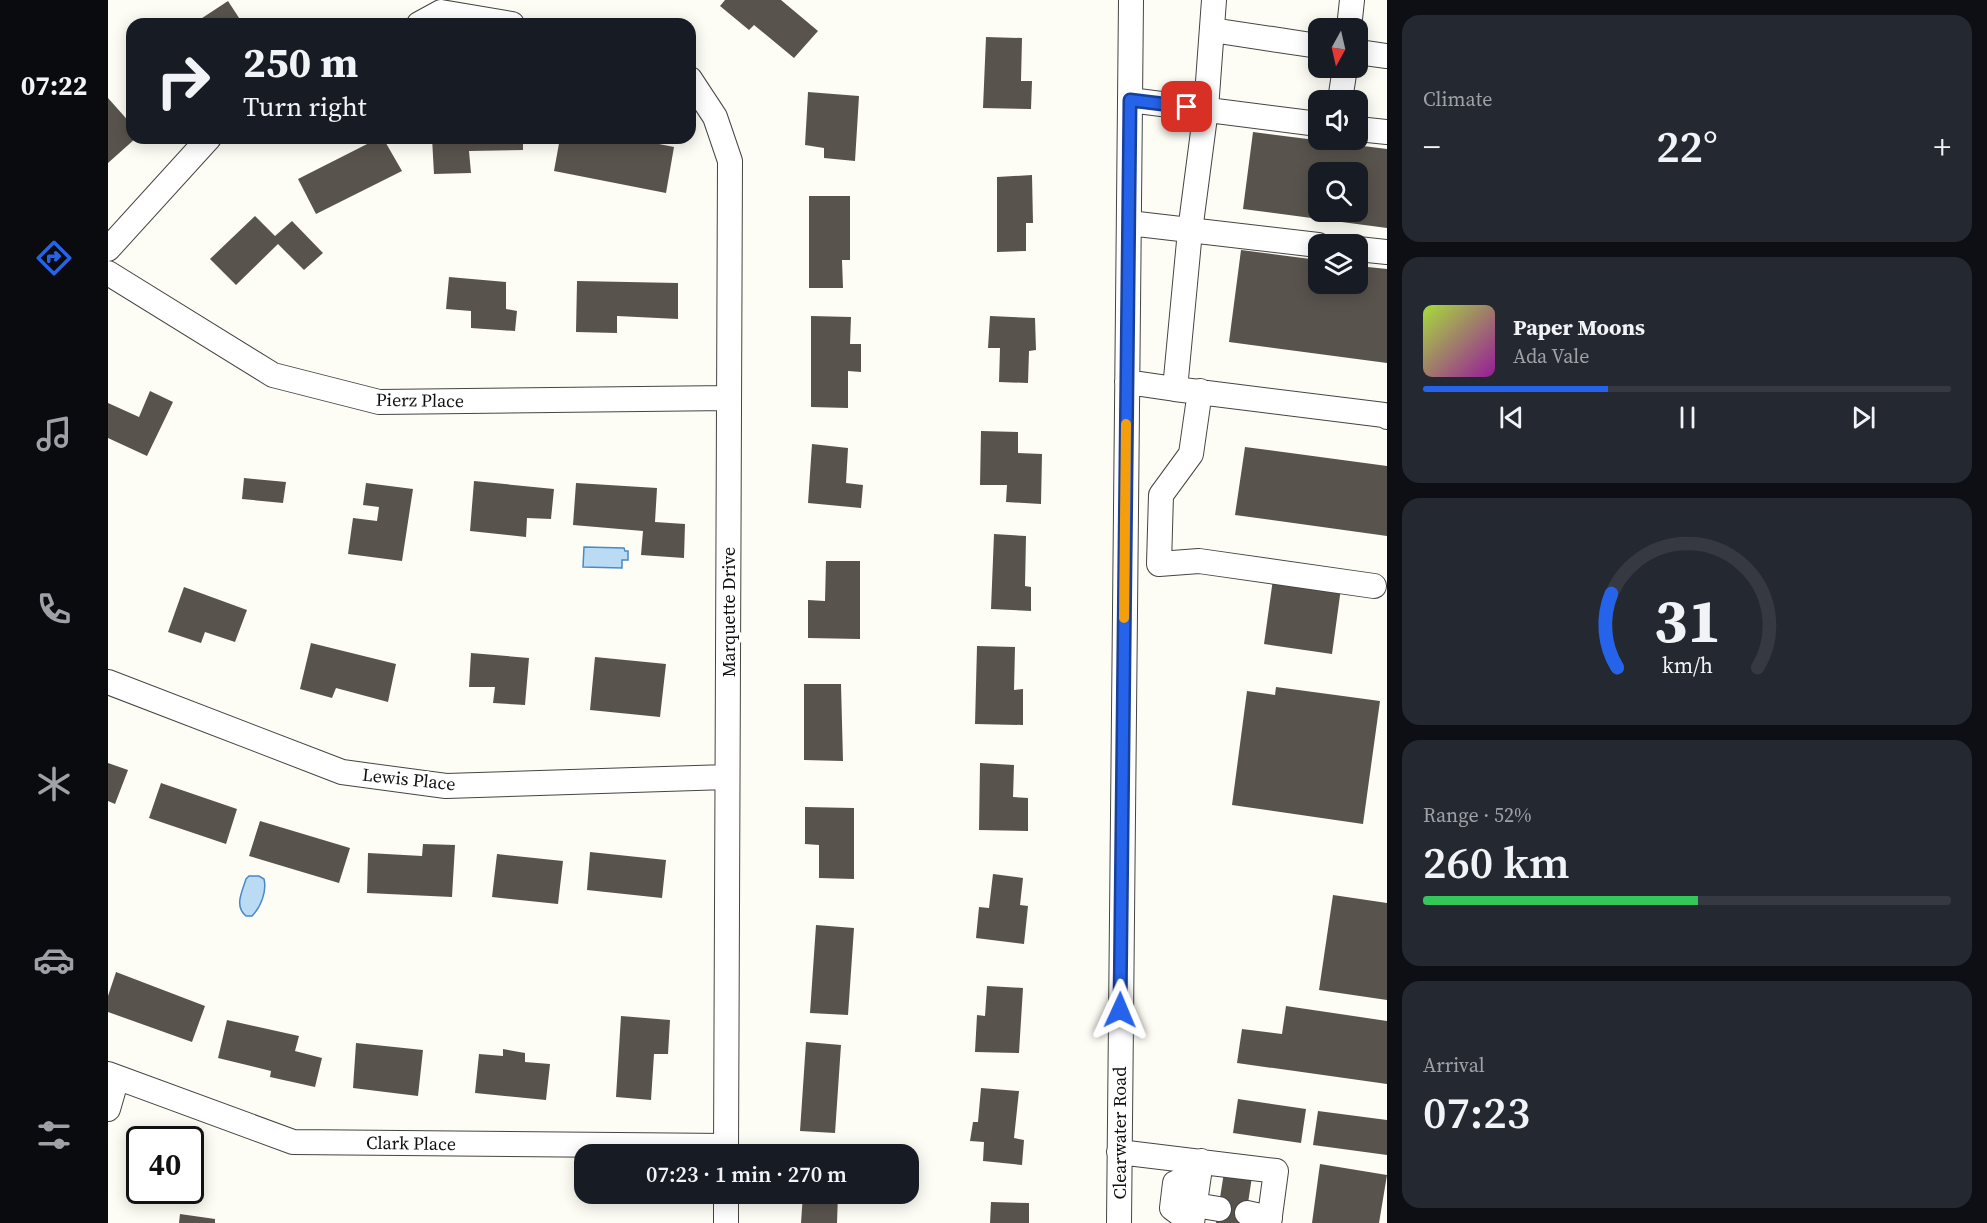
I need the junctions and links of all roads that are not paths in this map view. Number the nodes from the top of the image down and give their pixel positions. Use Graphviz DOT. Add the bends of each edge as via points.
graph roads {
  1 [pos="1131,0"];
  2 [pos="1214,0"];
  3 [pos="1352,0"];
  4 [pos="442,6"];
  5 [pos="427,18"];
  6 [pos="489,18"];
  7 [pos="1350,18"];
  8 [pos="1212,30"];
  9 [pos="1308,44"];
  10 [pos="1368,53"];
  11 [pos="1387,56"];
  12 [pos="696,88"];
  13 [pos="1130,100"];
  14 [pos="1206,109"];
  15 [pos="1308,122"];
  16 [pos="1368,130"];
  17 [pos="1387,132"];
  18 [pos="204,144"];
  19 [pos="1129,223"];
  20 [pos="1190,231"];
  21 [pos="1308,244"];
  22 [pos="108,249"];
  23 [pos="1368,250"];
  24 [pos="1387,252"];
  25 [pos="108,273"];
  26 [pos="1127,382"];
  27 [pos="1175,389"];
  28 [pos="1200,391"];
  29 [pos="729,398"];
  30 [pos="1387,417"];
  31 [pos="1125,562"];
  32 [pos="1159,564"];
  33 [pos="1374,586"];
  34 [pos="108,682"];
  35 [pos="727,777"];
  36 [pos="113,1076"];
  37 [pos="108,1109"];
  38 [pos="726,1144"];
  39 [pos="574,1148"];
  40 [pos="1119,1152"];
  41 [pos="1200,1167"];
  42 [pos="726,1204"];
  43 [pos="1219,1209"];
  44 [pos="1262,1218"];
  45 [pos="726,1223"];
  46 [pos="1119,1223"];
  1 -- 13 [label="street, Clearwater Road"];
  2 -- 8 [label="street"];
  3 -- 7 [label="street"];
  4 -- 5 [label="street"];
  4 -- 6 [label="street"];
  8 -- 9 [label="street"];
  8 -- 14 [label="street"];
  10 -- 11 [label="street"];
  12 -- 29 [label="street, Marquette Drive" via="715,117 730,161"];
  13 -- 14 [label="street"];
  13 -- 19 [label="street, Clearwater Road"];
  14 -- 15 [label="street"];
  14 -- 20 [label="street"];
  16 -- 17 [label="street"];
  18 -- 22 [label="street"];
  19 -- 20 [label="street"];
  19 -- 26 [label="street, Clearwater Road"];
  20 -- 21 [label="street"];
  20 -- 27 [label="street"];
  23 -- 24 [label="street"];
  25 -- 29 [label="street, Pierz Place" via="273,375 379,402"];
  26 -- 27 [label="street"];
  26 -- 31 [label="street, Clearwater Road"];
  27 -- 28 [label="street"];
  28 -- 30 [label="street"];
  28 -- 32 [label="street" via="1191,454 1161,495"];
  29 -- 35 [label="street, Marquette Drive"];
  31 -- 32 [label="street"];
  31 -- 40 [label="street, Clearwater Road"];
  32 -- 33 [label="street" via="1199,561"];
  34 -- 35 [label="street, Lewis Place" via="342,772 446,786"];
  35 -- 38 [label="street, Marquette Drive"];
  36 -- 37 [label="street"];
  36 -- 39 [label="street, Clark Place" via="292,1142"];
  40 -- 41 [label="street"];
  40 -- 46 [label="street, Clearwater Road"];
  41 -- 43 [label="street" via="1195,1204"];
  41 -- 44 [label="street" via="1276,1171"];
  42 -- 45 [label="street"];
}
